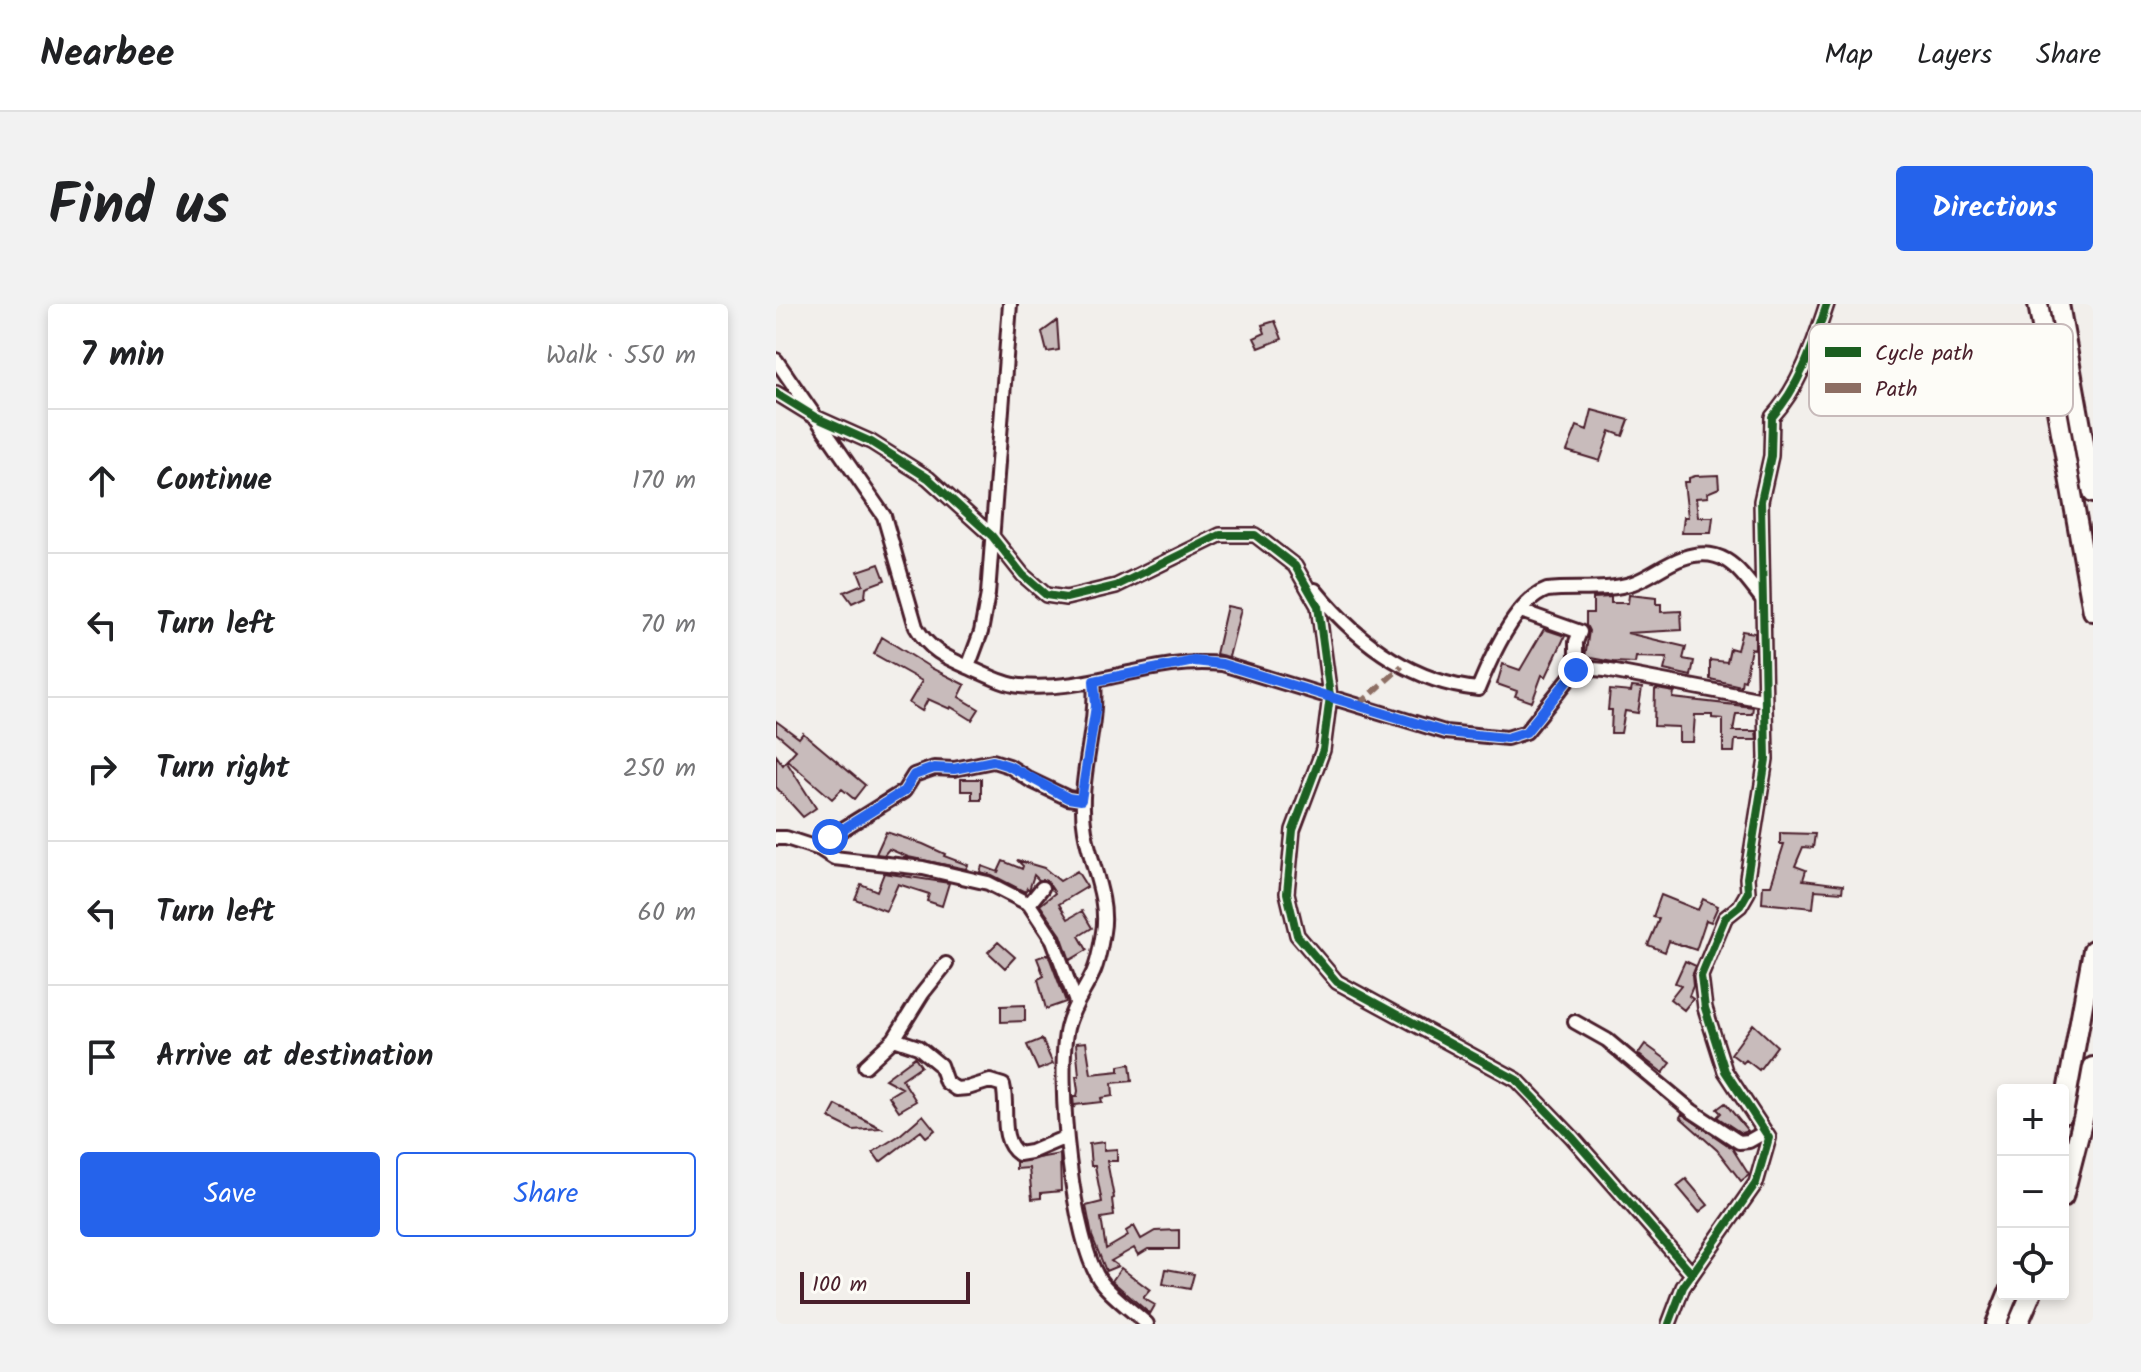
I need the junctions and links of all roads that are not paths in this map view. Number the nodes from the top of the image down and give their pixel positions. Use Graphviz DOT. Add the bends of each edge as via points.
graph roads {
  1 [pos="1010,304"];
  2 [pos="1827,304"];
  3 [pos="2038,304"];
  4 [pos="2059,304"];
  5 [pos="1821,324"];
  6 [pos="2042,324"];
  7 [pos="2063,324"];
  8 [pos="1809,358"];
  9 [pos="776,360"];
  10 [pos="2073,382"];
  11 [pos="776,393"];
  12 [pos="2058,416"];
  13 [pos="815,417"];
  14 [pos="2093,493"];
  15 [pos="992,536"];
  16 [pos="1295,566"];
  17 [pos="1762,600"];
  18 [pos="1521,611"];
  19 [pos="2093,611"];
  20 [pos="968,667"];
  21 [pos="1576,670"];
  22 [pos="1094,681"];
  23 [pos="1330,696"];
  24 [pos="1763,700"];
  25 [pos="1081,800"];
  26 [pos="776,838"];
  27 [pos="820,849"];
  28 [pos="1042,888"];
  29 [pos="1029,904"];
  30 [pos="2093,950"];
  31 [pos="946,964"];
  32 [pos="1076,1002"];
  33 [pos="1575,1022"];
  34 [pos="894,1039"];
  35 [pos="865,1066"];
  36 [pos="2093,1067"];
  37 [pos="2068,1084"];
  38 [pos="1765,1132"];
  39 [pos="1066,1137"];
  40 [pos="2069,1174"];
  41 [pos="1692,1274"];
  42 [pos="2006,1300"];
  43 [pos="2028,1300"];
  44 [pos="1147,1324"];
  45 [pos="1669,1324"];
  46 [pos="1996,1324"];
  47 [pos="2018,1324"];
  1 -- 15 [label="street"];
  2 -- 5 [label="street"];
  3 -- 6 [label="highway"];
  4 -- 7 [label="highway"];
  8 -- 17 [label="street" via="1789,399 1772,417 1771,456 1761,501"];
  9 -- 13 [label="street"];
  10 -- 14 [label="highway"];
  11 -- 13 [label="street"];
  12 -- 19 [label="highway"];
  13 -- 15 [label="street" via="871,442 928,478"];
  13 -- 20 [label="street" via="884,516 922,639 938,654"];
  15 -- 16 [label="street" via="1046,595 1066,598 1116,586 1220,535 1255,535"];
  15 -- 20 [label="street" via="988,594"];
  16 -- 18 [label="street" via="1339,619 1388,659 1457,687 1478,689"];
  16 -- 23 [label="street" via="1318,606"];
  17 -- 18 [label="street" via="1725,558 1702,554 1632,584 1547,590 1535,594"];
  17 -- 24 [label="street"];
  18 -- 21 [label="street" via="1580,632"];
  20 -- 22 [label="street" via="1018,686"];
  21 -- 23 [label="street" via="1526,732 1507,738 1445,732"];
  21 -- 24 [label="street" via="1605,670"];
  22 -- 23 [label="street" via="1194,661 1222,664"];
  22 -- 25 [label="street" via="1096,706"];
  23 -- 41 [label="street" via="1323,750 1293,830 1287,893 1297,935 1337,982 1517,1080"];
  24 -- 38 [label="street" via="1766,759 1748,892 1725,918 1701,976 1725,1071"];
  25 -- 27 [label="street" via="993,761 934,768 914,775 904,791 830,837"];
  25 -- 32 [label="street" via="1104,929 1094,972"];
  26 -- 27 [label="street"];
  27 -- 29 [label="street" via="834,858 923,868 988,883"];
  28 -- 29 [label="street"];
  29 -- 32 [label="street" via="1053,940"];
  30 -- 37 [label="highway"];
  31 -- 34 [label="street"];
  32 -- 39 [label="street" via="1063,1065"];
  33 -- 38 [label="street" via="1607,1040 1692,1111 1739,1142"];
  34 -- 35 [label="street"];
  34 -- 39 [label="street" via="918,1047 940,1065 946,1082 956,1089 990,1081 1003,1085 1006,1139 1019,1154"];
  36 -- 40 [label="highway"];
  38 -- 41 [label="street" via="1769,1138 1756,1183"];
  39 -- 44 [label="street" via="1088,1256 1101,1283"];
  41 -- 45 [label="street"];
  42 -- 46 [label="highway"];
  43 -- 47 [label="highway"];
}
